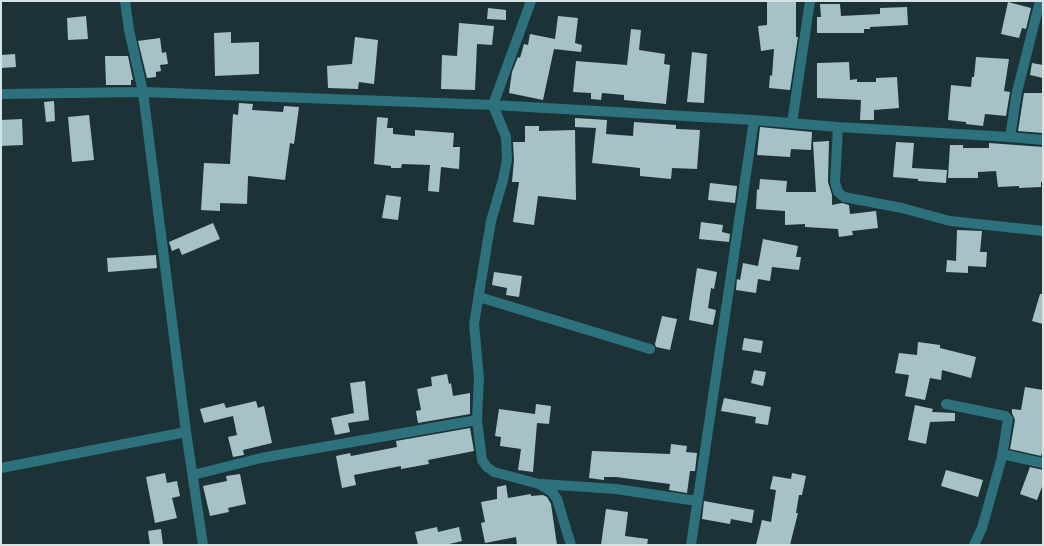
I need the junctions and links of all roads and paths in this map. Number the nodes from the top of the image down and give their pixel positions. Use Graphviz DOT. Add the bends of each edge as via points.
graph roads {
  1 [pos="125,1"];
  2 [pos="531,1"];
  3 [pos="810,1"];
  4 [pos="1040,1"];
  5 [pos="143,92"];
  6 [pos="1,94"];
  7 [pos="493,105"];
  8 [pos="754,120"];
  9 [pos="792,123"];
  10 [pos="838,127"];
  11 [pos="1010,136"];
  12 [pos="1043,140"];
  13 [pos="1043,231"];
  14 [pos="479,297"];
  15 [pos="650,349"];
  16 [pos="946,404"];
  17 [pos="477,420"];
  18 [pos="186,432"];
  19 [pos="1002,454"];
  20 [pos="1043,463"];
  21 [pos="1,468"];
  22 [pos="193,474"];
  23 [pos="539,484"];
  24 [pos="697,501"];
  25 [pos="203,545"];
  26 [pos="571,545"];
  27 [pos="691,545"];
  28 [pos="974,545"];
  1 -- 5 [label="street"];
  2 -- 7 [label="street"];
  3 -- 9 [label="street"];
  4 -- 11 [label="street" via="1017,92"];
  5 -- 6 [label="street"];
  5 -- 7 [label="street"];
  5 -- 18 [label="street"];
  7 -- 8 [label="street"];
  7 -- 14 [label="street" via="506,136 507,160 491,221"];
  8 -- 9 [label="street"];
  8 -- 24 [label="street"];
  9 -- 10 [label="street"];
  10 -- 11 [label="street"];
  10 -- 13 [label="street" via="835,182 838,192 844,197 902,208 950,222"];
  11 -- 12 [label="street"];
  14 -- 15 [label="street"];
  14 -- 17 [label="street" via="474,324 479,378"];
  16 -- 19 [label="street" via="1007,418"];
  17 -- 22 [label="street" via="262,458"];
  17 -- 23 [label="street" via="482,460 487,467 494,472"];
  18 -- 21 [label="street"];
  18 -- 22 [label="street"];
  19 -- 20 [label="street"];
  19 -- 28 [label="street" via="982,528"];
  22 -- 25 [label="street"];
  23 -- 24 [label="street" via="616,489"];
  23 -- 26 [label="street" via="558,499"];
  24 -- 27 [label="street"];
}
